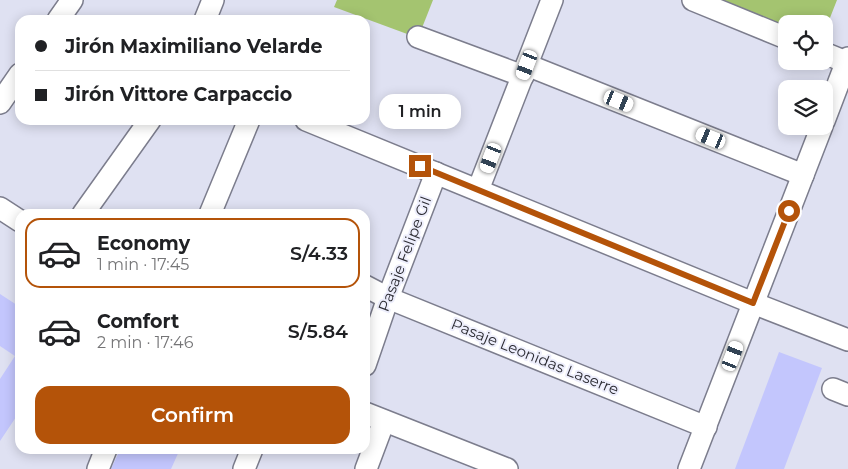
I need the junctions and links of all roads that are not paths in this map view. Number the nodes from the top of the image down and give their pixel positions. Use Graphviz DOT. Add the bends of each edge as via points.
graph roads {
  1 [pos="72,0"];
  2 [pos="213,0"];
  3 [pos="552,0"];
  4 [pos="693,0"];
  5 [pos="62,15"];
  6 [pos="207,15"];
  7 [pos="778,35"];
  8 [pos="418,37"];
  9 [pos="833,56"];
  10 [pos="847,60"];
  11 [pos="525,70"];
  12 [pos="15,81"];
  13 [pos="833,97"];
  14 [pos="0,103"];
  15 [pos="146,125"];
  16 [pos="248,125"];
  17 [pos="318,125"];
  18 [pos="819,135"];
  19 [pos="436,173"];
  20 [pos="803,175"];
  21 [pos="478,190"];
  22 [pos="0,208"];
  23 [pos="87,209"];
  24 [pos="215,209"];
  25 [pos="15,218"];
  26 [pos="370,289"];
  27 [pos="388,298"];
  28 [pos="753,303"];
  29 [pos="848,340"];
  30 [pos="370,350"];
  31 [pos="375,417"];
  32 [pos="706,427"];
  33 [pos="370,446"];
  34 [pos="104,454"];
  35 [pos="250,454"];
  36 [pos="369,454"];
  37 [pos="98,469"];
  38 [pos="244,469"];
  39 [pos="366,469"];
  40 [pos="507,469"];
  41 [pos="689,469"];
  1 -- 5 [label="street"];
  2 -- 6 [label="street"];
  3 -- 11 [label="street"];
  4 -- 7 [label="street"];
  8 -- 11 [label="street"];
  9 -- 10 [label="street"];
  10 -- 13 [label="street"];
  11 -- 20 [label="street"];
  11 -- 21 [label="street"];
  12 -- 14 [label="street"];
  15 -- 23 [label="street"];
  16 -- 24 [label="street"];
  17 -- 19 [label="street"];
  18 -- 20 [label="street"];
  19 -- 21 [label="street"];
  19 -- 27 [label="street, Pasaje Felipe Gil"];
  20 -- 28 [label="street"];
  21 -- 28 [label="street"];
  22 -- 25 [label="street"];
  26 -- 27 [label="street, Pasaje Leonidas Laserre"];
  27 -- 30 [label="street, Pasaje Felipe Gil"];
  27 -- 32 [label="street, Pasaje Leonidas Laserre"];
  28 -- 29 [label="street"];
  28 -- 32 [label="street"];
  31 -- 33 [label="street"];
  31 -- 40 [label="street"];
  32 -- 41 [label="street"];
  34 -- 37 [label="street"];
  35 -- 38 [label="street"];
  36 -- 39 [label="street"];
}
